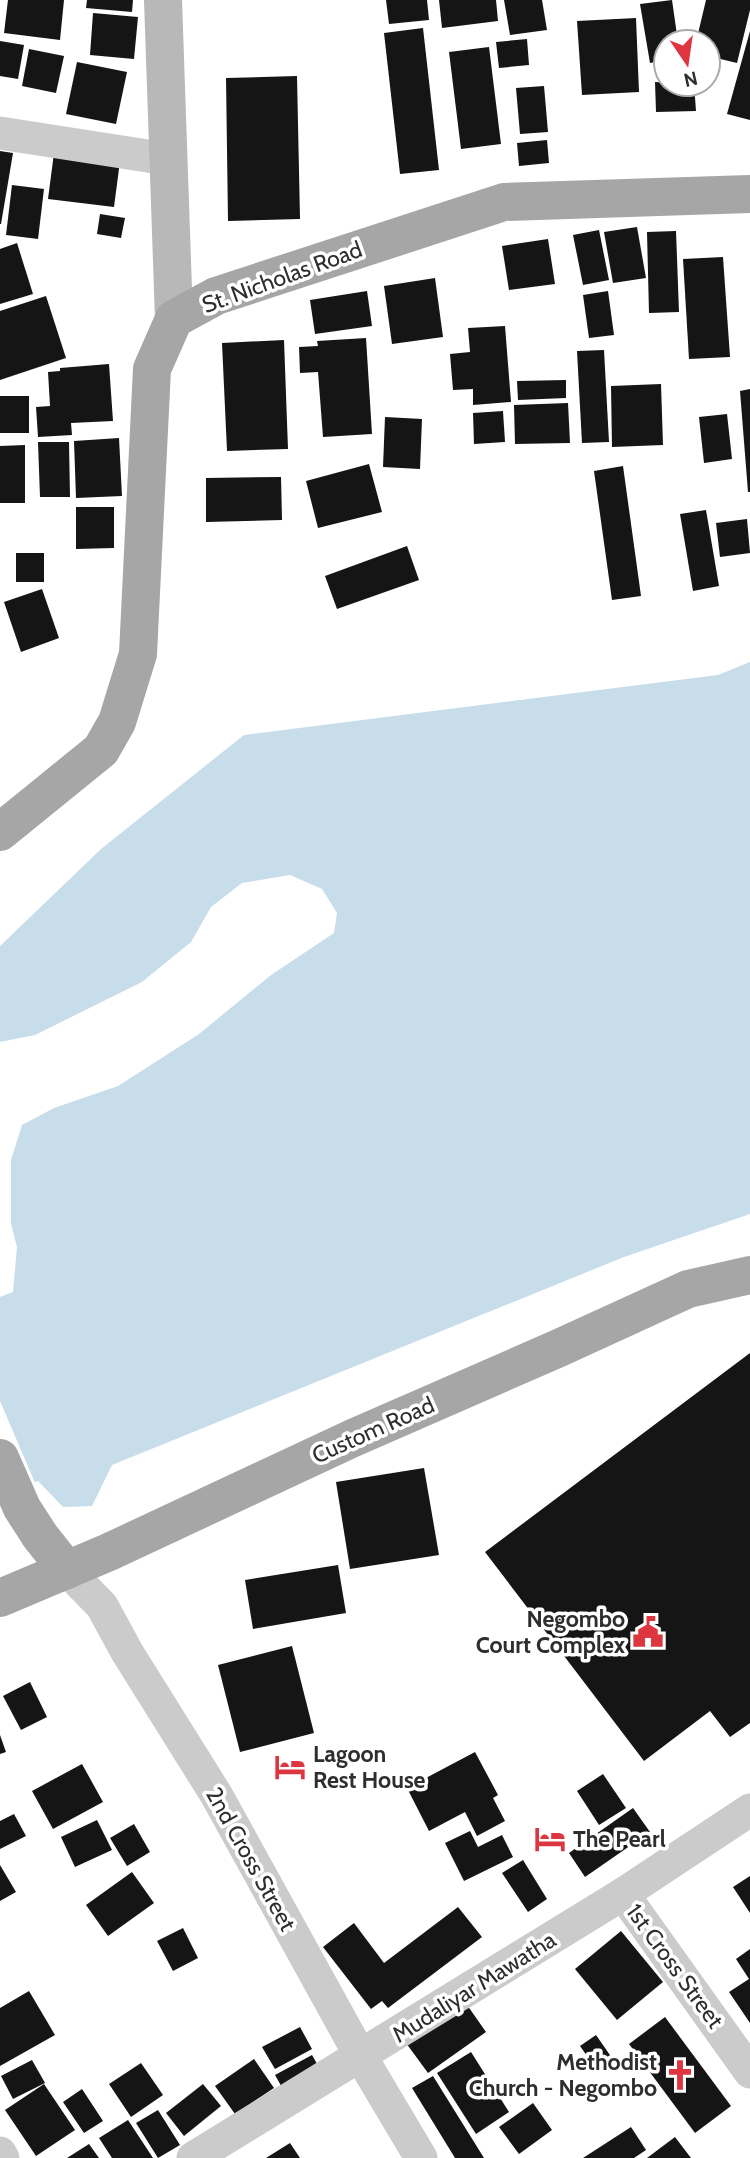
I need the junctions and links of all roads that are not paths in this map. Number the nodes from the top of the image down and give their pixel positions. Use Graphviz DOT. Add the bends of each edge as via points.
graph roads {
  1 [pos="163,0"];
  2 [pos="0,134"];
  3 [pos="167,159"];
  4 [pos="750,194"];
  5 [pos="174,319"];
  6 [pos="0,832"];
  7 [pos="750,1275"];
  8 [pos="0,1458"];
  9 [pos="67,1570"];
  10 [pos="0,1598"];
  11 [pos="750,1810"];
  12 [pos="623,1894"];
  13 [pos="361,2057"];
  14 [pos="750,2072"];
  15 [pos="0,2153"];
  16 [pos="3,2158"];
  17 [pos="193,2158"];
  18 [pos="421,2158"];
  1 -- 3 [label="street"];
  2 -- 3 [label="street"];
  3 -- 5 [label="street"];
  4 -- 5 [label="main road, St. Nicholas Road" via="504,202 216,296"];
  5 -- 6 [label="main road, St. Nicholas Road" via="152,369 138,654 117,722 101,750"];
  7 -- 9 [label="main road, Custom Road" via="688,1289"];
  8 -- 9 [label="main road" via="22,1508"];
  9 -- 10 [label="main road, Custom Road"];
  9 -- 13 [label="street, 2nd Cross Street" via="102,1606 217,1796"];
  11 -- 12 [label="street, Mudaliyar Mawatha"];
  12 -- 13 [label="street, Mudaliyar Mawatha"];
  12 -- 14 [label="street, 1st Cross Street"];
  13 -- 17 [label="street, Mudaliyar Mawatha"];
  13 -- 18 [label="street, 2nd Cross Street"];
  15 -- 16 [label="street"];
}
